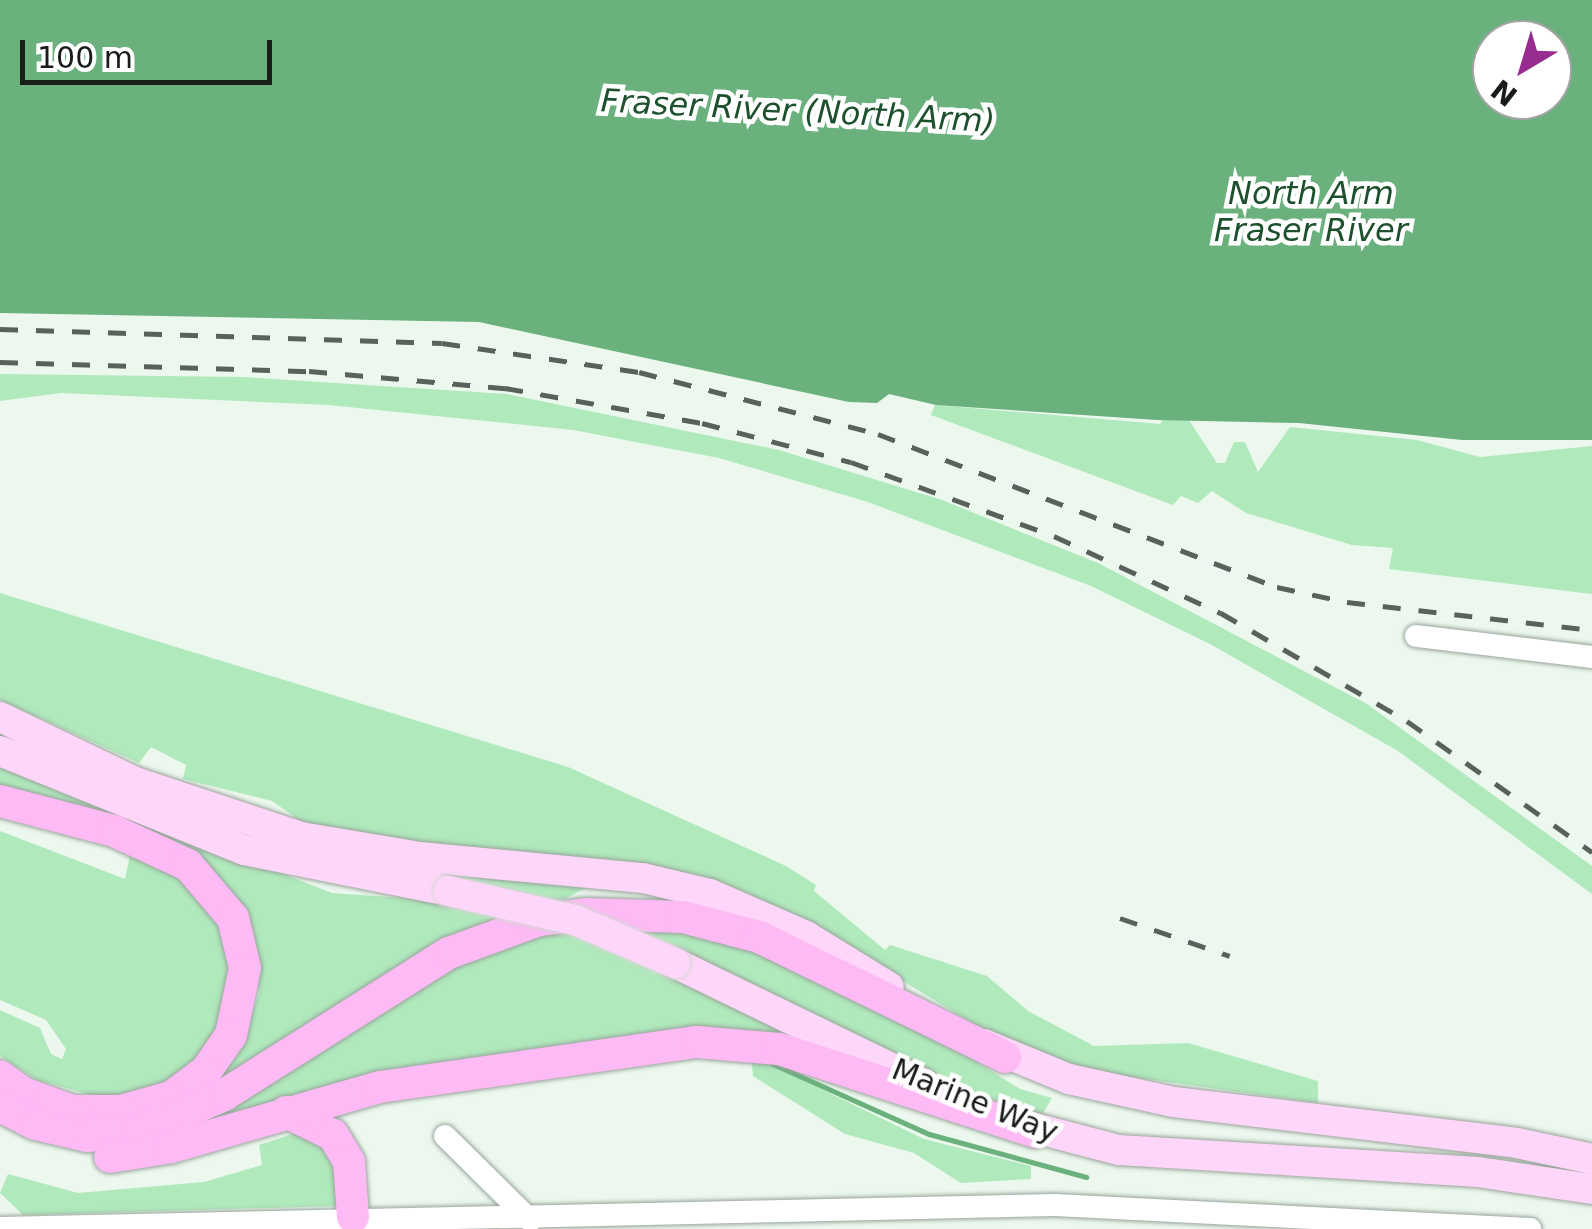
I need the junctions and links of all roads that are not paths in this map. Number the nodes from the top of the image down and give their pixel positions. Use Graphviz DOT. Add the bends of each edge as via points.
graph roads {
  1 [pos="1416,636"];
  2 [pos="1592,657"];
  3 [pos="0,717"];
  4 [pos="0,751"];
  5 [pos="0,801"];
  6 [pos="1006,1057"];
  7 [pos="0,1076"];
  8 [pos="0,1106"];
  9 [pos="286,1112"];
  10 [pos="0,1131"];
  11 [pos="1036,1132"];
  12 [pos="445,1136"];
  13 [pos="1592,1159"];
  14 [pos="1592,1189"];
  15 [pos="904,1219"];
  16 [pos="353,1223"];
  17 [pos="534,1223"];
  18 [pos="0,1228"];
  19 [pos="1530,1229"];
  1 -- 2 [label="street"];
  3 -- 6 [label="main road, Marine Way" via="136,782 250,823 363,849 643,878 732,902 806,936"];
  4 -- 11 [label="main road, Marine Way, bridge" via="244,850 575,920"];
  5 -- 7 [label="highway" via="129,836 188,865 233,918 245,968 231,1036 206,1071 171,1097 121,1111 73,1111 22,1093"];
  6 -- 8 [label="highway" via="760,938 683,918 587,914 539,920 449,953 224,1094 141,1132 86,1136 35,1124"];
  6 -- 13 [label="main road, Marine Way" via="1068,1079 1174,1102 1517,1143"];
  9 -- 10 [label="highway" via="131,1156 53,1152"];
  9 -- 11 [label="highway" via="456,1073 697,1042 779,1049"];
  9 -- 16 [label="highway" via="333,1135 349,1162"];
  11 -- 14 [label="main road, Marine Way" via="1119,1150 1478,1172"];
  12 -- 17 [label="street"];
  15 -- 17 [label="street"];
  15 -- 19 [label="street" via="1055,1206"];
  16 -- 17 [label="street"];
  16 -- 18 [label="street"];
}
